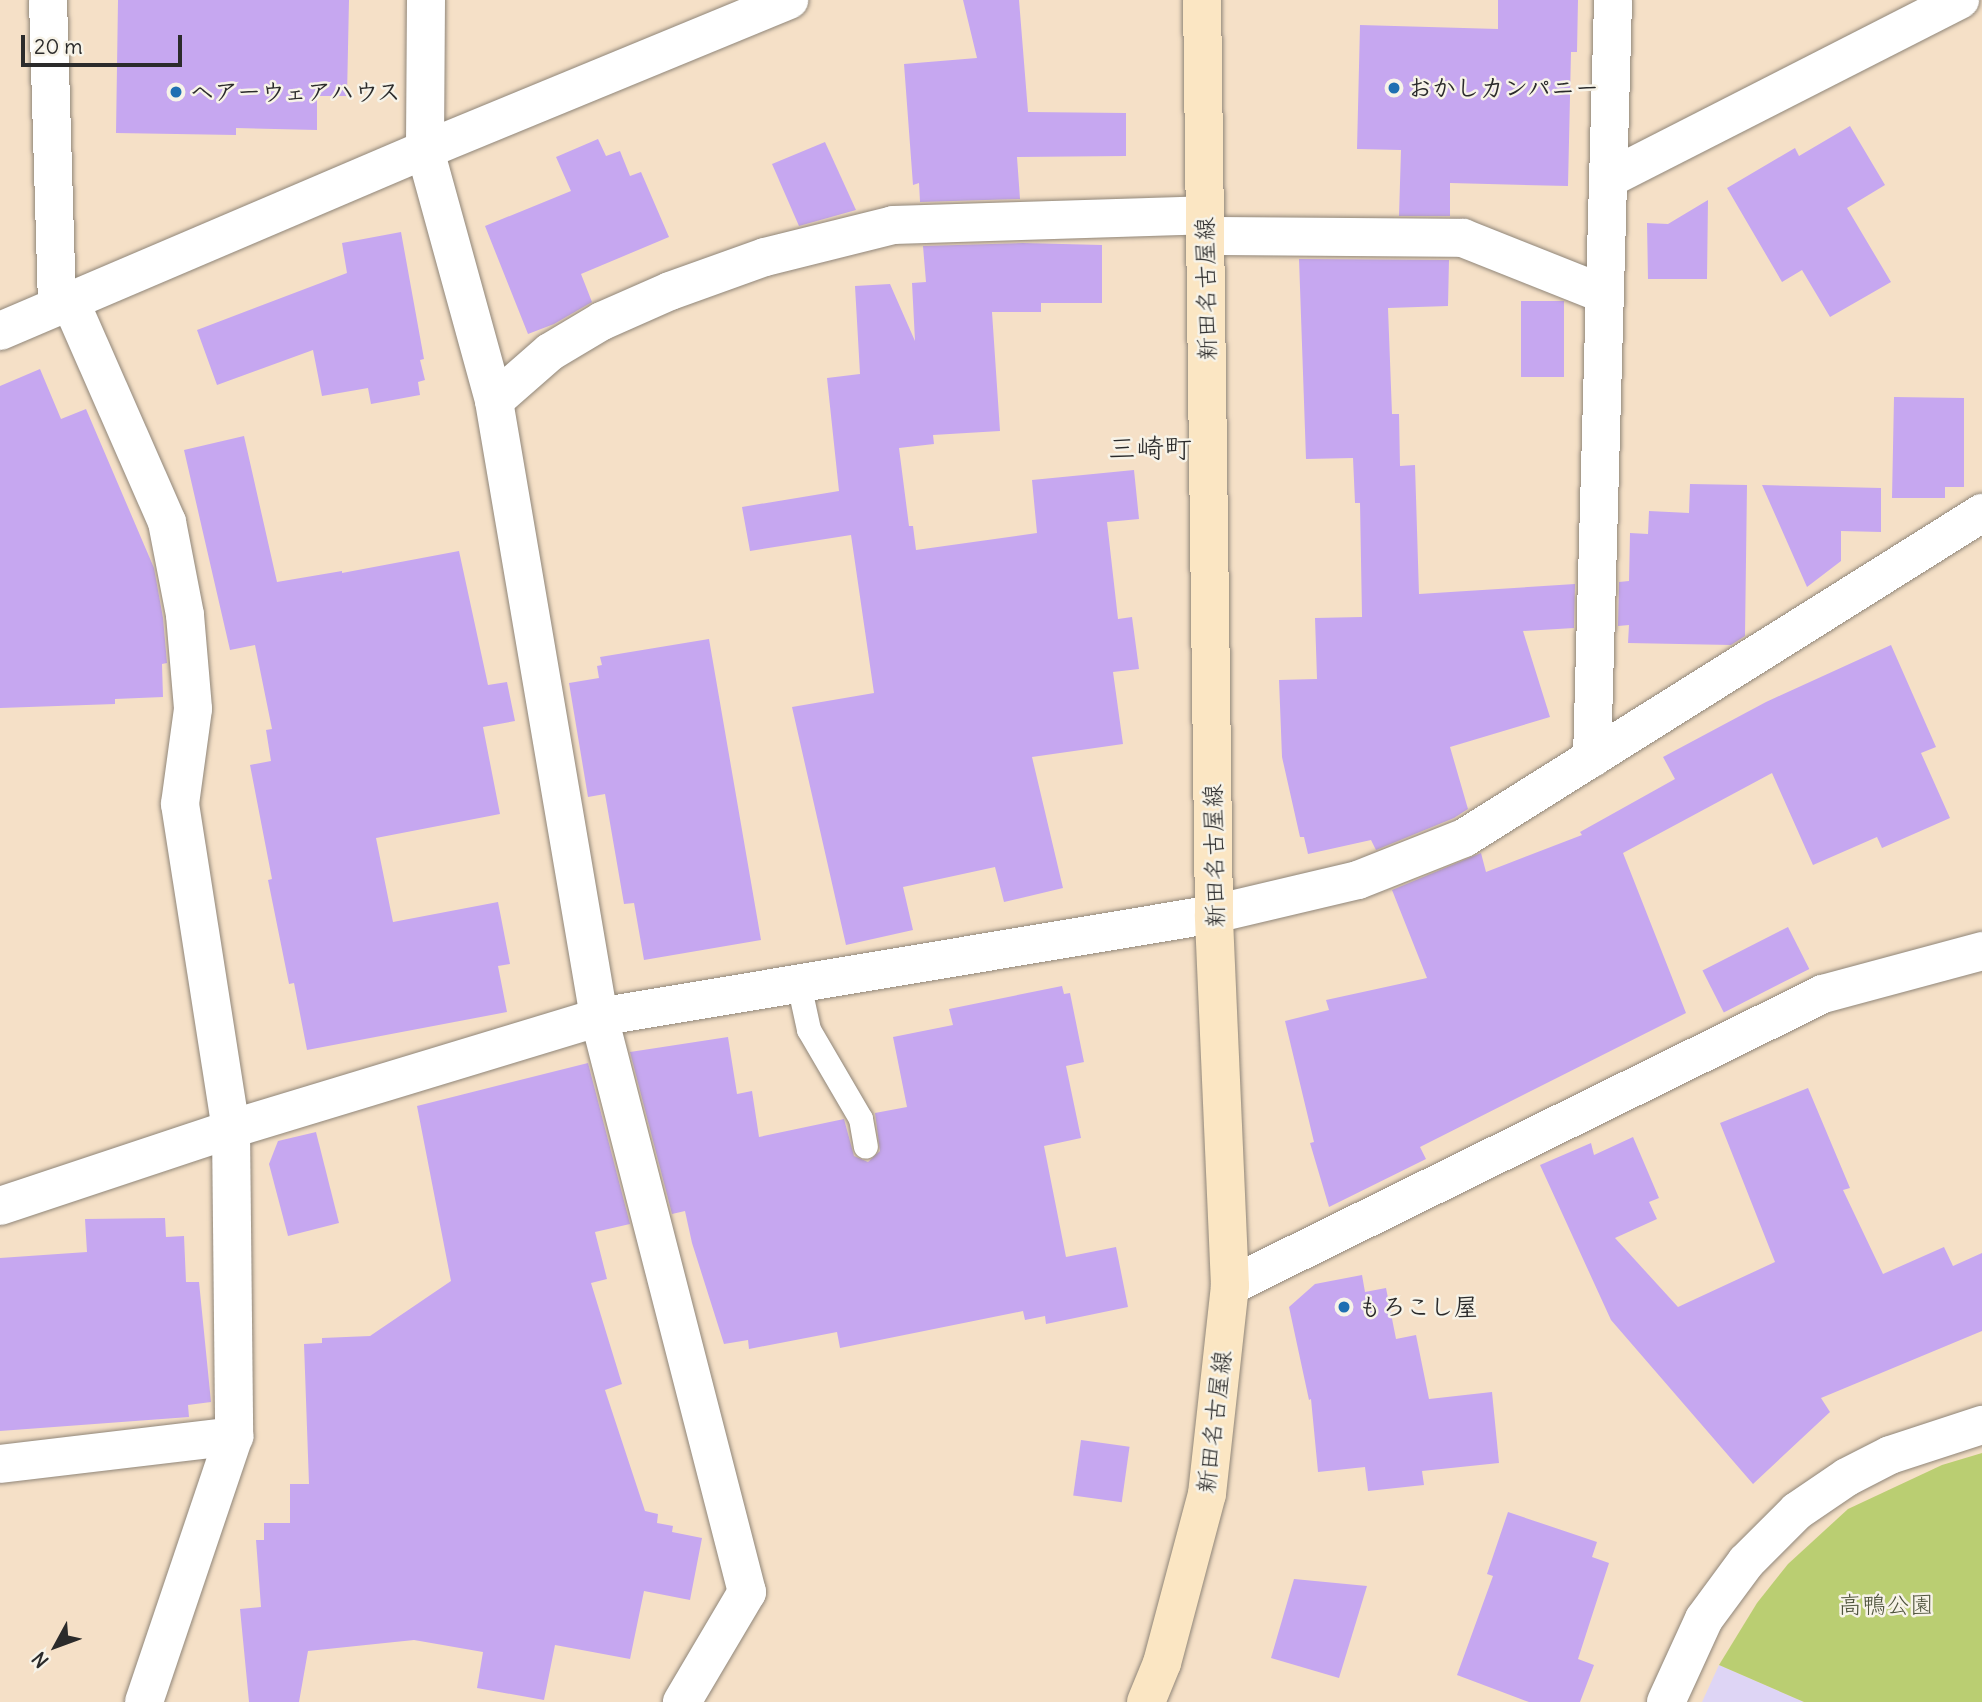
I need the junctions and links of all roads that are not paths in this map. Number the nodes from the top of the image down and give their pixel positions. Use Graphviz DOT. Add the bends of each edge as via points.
graph roads {
  1 [pos="48,0"];
  2 [pos="426,0"];
  3 [pos="789,0"];
  4 [pos="1202,0"];
  5 [pos="1613,0"];
  6 [pos="1960,0"];
  7 [pos="425,150"];
  8 [pos="1610,178"];
  9 [pos="1205,225"];
  10 [pos="1604,294"];
  11 [pos="64,304"];
  12 [pos="0,331"];
  13 [pos="494,401"];
  14 [pos="1982,513"];
  15 [pos="1592,758"];
  16 [pos="1214,914"];
  17 [pos="1982,951"];
  18 [pos="799,984"];
  19 [pos="599,1017"];
  20 [pos="231,1129"];
  21 [pos="866,1147"];
  22 [pos="0,1206"];
  23 [pos="1230,1286"];
  24 [pos="1982,1425"];
  25 [pos="234,1436"];
  26 [pos="0,1464"];
  27 [pos="145,1702"];
  28 [pos="682,1702"];
  29 [pos="1146,1702"];
  30 [pos="1666,1702"];
  1 -- 11 [label="street"];
  2 -- 7 [label="street"];
  3 -- 7 [label="street"];
  4 -- 9 [label="main road, 新田名古屋線"];
  5 -- 8 [label="street"];
  6 -- 8 [label="street"];
  7 -- 11 [label="street"];
  7 -- 13 [label="street"];
  8 -- 10 [label="street"];
  9 -- 10 [label="street" via="1463,238"];
  9 -- 13 [label="street" via="893,225 765,257 670,291 602,321 551,352"];
  9 -- 16 [label="main road, 新田名古屋線"];
  10 -- 15 [label="street"];
  11 -- 12 [label="street"];
  11 -- 20 [label="street" via="167,522 185,615 193,709 180,804"];
  13 -- 19 [label="street"];
  14 -- 15 [label="street"];
  15 -- 16 [label="street" via="1464,838 1358,880"];
  16 -- 18 [label="street"];
  16 -- 23 [label="main road, 新田名古屋線"];
  17 -- 23 [label="street" via="1824,994"];
  18 -- 19 [label="street"];
  18 -- 21 [label="lane" via="809,1030 861,1119"];
  19 -- 20 [label="street"];
  19 -- 28 [label="street" via="747,1592"];
  20 -- 22 [label="street"];
  20 -- 25 [label="street"];
  23 -- 29 [label="main road, 新田名古屋線" via="1207,1494 1162,1663"];
  24 -- 30 [label="street" via="1890,1455 1846,1477 1797,1511 1746,1562 1704,1619"];
  25 -- 26 [label="street"];
  25 -- 27 [label="street"];
}
